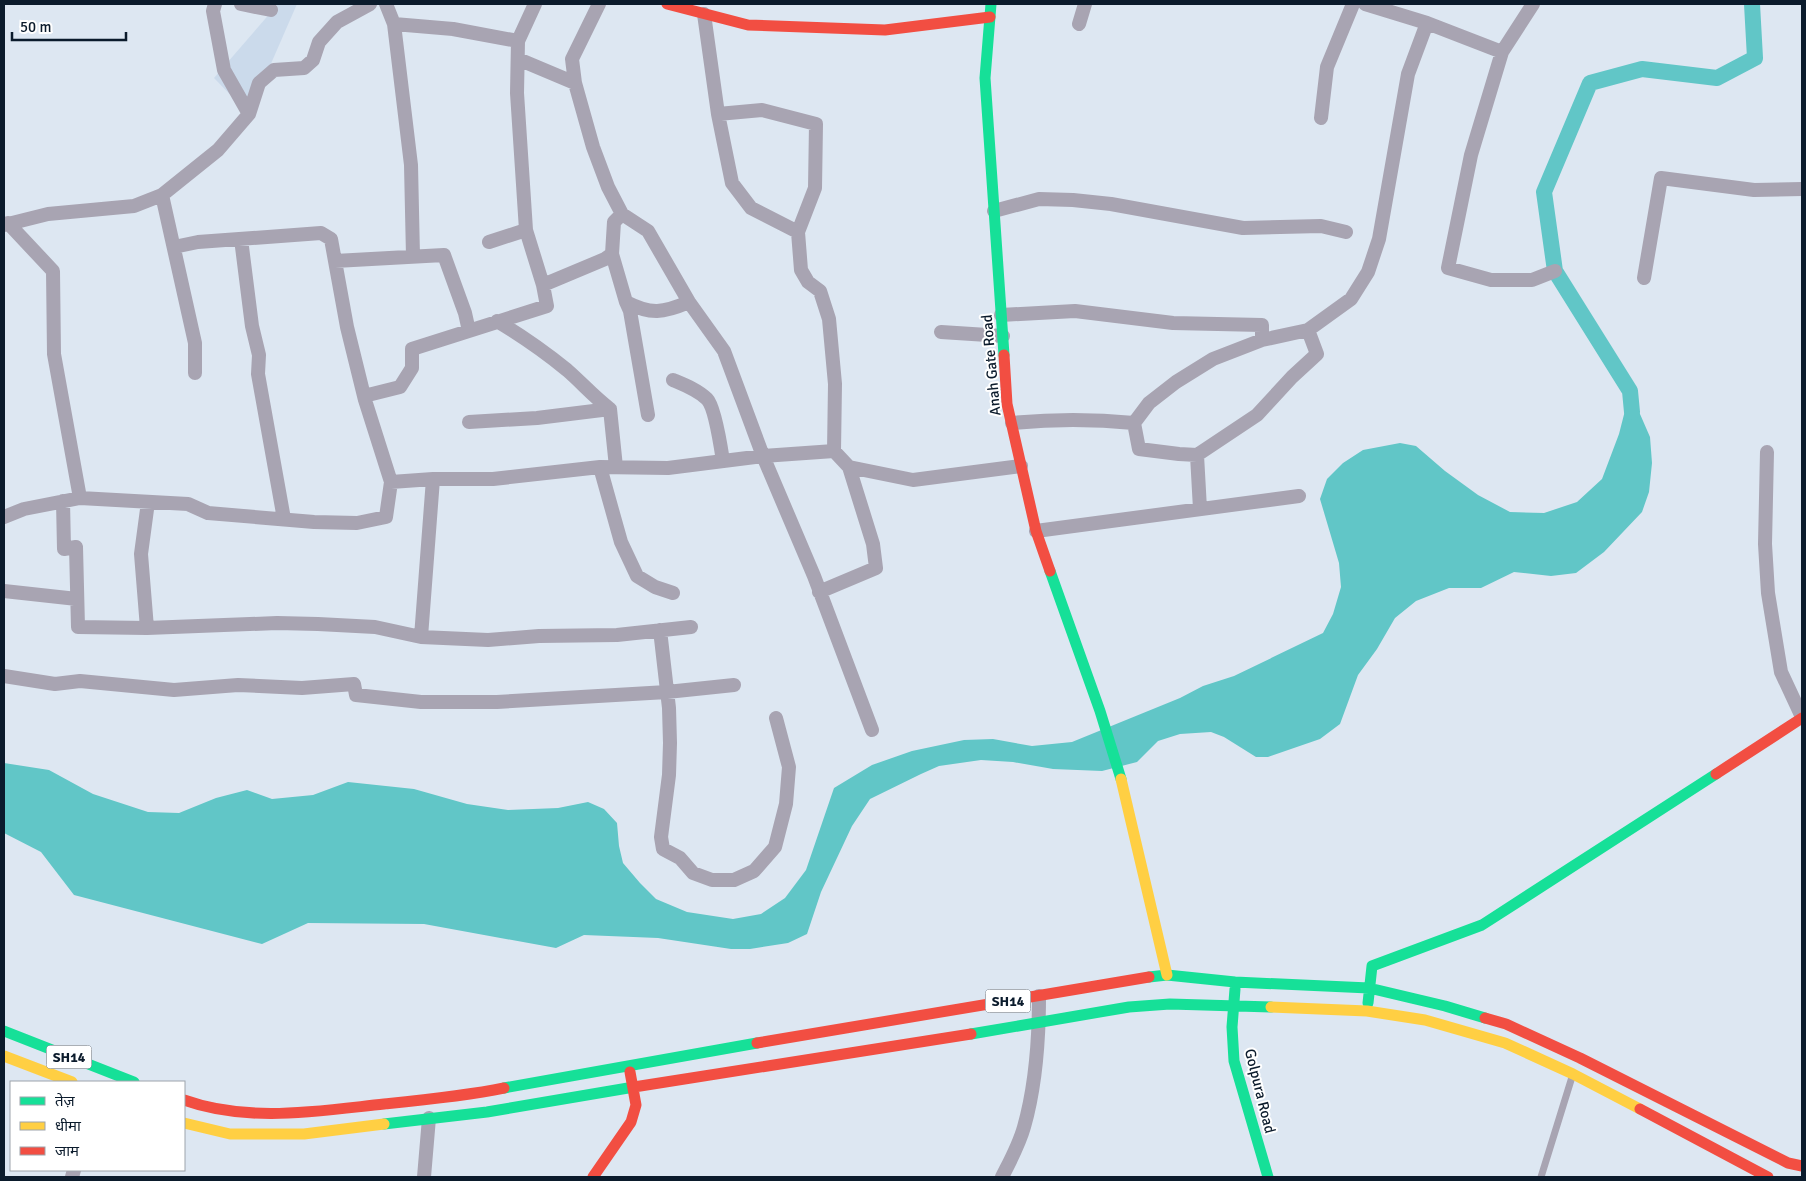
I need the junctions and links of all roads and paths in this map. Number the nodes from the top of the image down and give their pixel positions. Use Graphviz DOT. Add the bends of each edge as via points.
graph roads {
  1 [pos="215,4"];
  2 [pos="240,4"];
  3 [pos="370,4"];
  4 [pos="386,4"];
  5 [pos="535,4"];
  6 [pos="599,4"];
  7 [pos="667,4"];
  8 [pos="991,4"];
  9 [pos="1084,4"];
  10 [pos="1353,4"];
  11 [pos="1365,4"];
  12 [pos="1533,4"];
  13 [pos="271,10"];
  14 [pos="704,14"];
  15 [pos="990,17"];
  16 [pos="1427,23"];
  17 [pos="394,24"];
  18 [pos="1079,24"];
  19 [pos="518,40"];
  20 [pos="1502,52"];
  21 [pos="518,58"];
  22 [pos="575,83"];
  23 [pos="249,114"];
  24 [pos="718,114"];
  25 [pos="1321,118"];
  26 [pos="1802,189"];
  27 [pos="162,195"];
  28 [pos="994,211"];
  29 [pos="622,214"];
  30 [pos="6,224"];
  31 [pos="526,230"];
  32 [pos="798,232"];
  33 [pos="1346,232"];
  34 [pos="241,239"];
  35 [pos="489,242"];
  36 [pos="174,247"];
  37 [pos="612,254"];
  38 [pos="413,256"];
  39 [pos="335,261"];
  40 [pos="1555,271"];
  41 [pos="1644,278"];
  42 [pos="543,284"];
  43 [pos="626,302"];
  44 [pos="689,302"];
  45 [pos="1001,315"];
  46 [pos="497,321"];
  47 [pos="1308,330"];
  48 [pos="469,331"];
  49 [pos="941,332"];
  50 [pos="1003,336"];
  51 [pos="1262,340"];
  52 [pos="195,373"];
  53 [pos="673,380"];
  54 [pos="364,396"];
  55 [pos="610,409"];
  56 [pos="648,415"];
  57 [pos="469,422"];
  58 [pos="1012,423"];
  59 [pos="1134,423"];
  60 [pos="834,451"];
  61 [pos="1767,452"];
  62 [pos="1197,455"];
  63 [pos="763,456"];
  64 [pos="723,461"];
  65 [pos="1022,466"];
  66 [pos="600,467"];
  67 [pos="616,467"];
  68 [pos="849,467"];
  69 [pos="433,479"];
  70 [pos="391,482"];
  71 [pos="1299,496"];
  72 [pos="80,498"];
  73 [pos="63,501"];
  74 [pos="148,502"];
  75 [pos="1200,509"];
  76 [pos="4,517"];
  77 [pos="284,519"];
  78 [pos="1036,531"];
  79 [pos="4,591"];
  80 [pos="819,592"];
  81 [pos="673,593"];
  82 [pos="77,599"];
  83 [pos="690,627"];
  84 [pos="147,628"];
  85 [pos="660,630"];
  86 [pos="421,637"];
  87 [pos="4,676"];
  88 [pos="734,685"];
  89 [pos="667,692"];
  90 [pos="776,718"];
  91 [pos="1802,718"];
  92 [pos="872,730"];
  93 [pos="1163,975"];
  94 [pos="1200,978"];
  95 [pos="1235,982"];
  96 [pos="1370,988"];
  97 [pos="1039,996"];
  98 [pos="1162,1005"];
  99 [pos="1199,1005"];
  100 [pos="1234,1005"];
  101 [pos="1367,1011"];
  102 [pos="1039,1023"];
  103 [pos="4,1031"];
  104 [pos="4,1056"];
  105 [pos="629,1065"];
  106 [pos="1573,1074"];
  107 [pos="69,1081"];
  108 [pos="131,1081"];
  109 [pos="633,1087"];
  110 [pos="185,1100"];
  111 [pos="429,1118"];
  112 [pos="185,1123"];
  113 [pos="1802,1166"];
  114 [pos="424,1177"];
  115 [pos="593,1177"];
  116 [pos="1002,1177"];
  117 [pos="1268,1177"];
  118 [pos="1541,1177"];
  119 [pos="1768,1177"];
  1 -- 23 [label="street" via="213,12 224,70"];
  2 -- 13 [label="street"];
  3 -- 23 [label="street" via="337,22 319,42 313,60 304,68 274,70 259,84"];
  4 -- 17 [label="street"];
  5 -- 19 [label="street"];
  6 -- 22 [label="street" via="572,59"];
  7 -- 14 [label="main road"];
  8 -- 15 [label="main road, Anah Gate Road"];
  9 -- 18 [label="street"];
  10 -- 25 [label="street" via="1327,67"];
  11 -- 16 [label="street"];
  12 -- 20 [label="street"];
  14 -- 15 [label="main road" via="748,26 884,30"];
  14 -- 24 [label="street"];
  15 -- 28 [label="main road, Anah Gate Road" via="985,78"];
  16 -- 20 [label="street"];
  16 -- 47 [label="street" via="1408,74 1385,213 1368,272 1351,299"];
  17 -- 19 [label="street" via="453,29"];
  17 -- 38 [label="street" via="411,165"];
  19 -- 21 [label="street"];
  20 -- 40 [label="street" via="1471,155 1448,268 1491,280 1532,280"];
  21 -- 22 [label="street"];
  21 -- 31 [label="street" via="517,93"];
  22 -- 29 [label="street" via="593,148"];
  23 -- 27 [label="street" via="218,150"];
  24 -- 32 [label="street" via="732,183 751,208"];
  24 -- 32 [label="street" via="762,110 816,124 815,188"];
  26 -- 41 [label="street" via="1754,190 1661,178"];
  27 -- 30 [label="street" via="134,206 48,214"];
  27 -- 36 [label="street"];
  28 -- 33 [label="street" via="1038,199 1074,200 1243,228 1321,226"];
  28 -- 45 [label="main road, Anah Gate Road"];
  29 -- 37 [label="street" via="614,222"];
  29 -- 44 [label="street" via="648,231"];
  30 -- 72 [label="street" via="54,271 54,354"];
  31 -- 35 [label="street"];
  31 -- 42 [label="street"];
  32 -- 60 [label="street" via="802,270 808,282 820,291 829,319 835,384"];
  34 -- 36 [label="street"];
  34 -- 39 [label="street" via="321,233 331,239"];
  34 -- 77 [label="street" via="259,356 258,374"];
  36 -- 52 [label="street" via="195,344"];
  37 -- 42 [label="street"];
  37 -- 43 [label="street"];
  38 -- 39 [label="street"];
  38 -- 48 [label="street" via="444,255"];
  39 -- 54 [label="street"];
  42 -- 46 [label="street" via="547,306"];
  43 -- 44 [label="street" via="657,312"];
  43 -- 56 [label="street"];
  44 -- 63 [label="street" via="724,351"];
  45 -- 50 [label="main road, Anah Gate Road"];
  45 -- 51 [label="street" via="1075,311 1173,323 1262,325"];
  46 -- 48 [label="street"];
  46 -- 55 [label="street" via="522,335"];
  47 -- 51 [label="street"];
  47 -- 62 [label="street" via="1317,354 1257,415"];
  48 -- 54 [label="street" via="412,350 412,368 400,387"];
  49 -- 50 [label="street"];
  50 -- 58 [label="main road, Anah Gate Road" via="1007,404"];
  51 -- 59 [label="street" via="1213,359 1176,382 1149,403"];
  53 -- 64 [label="street" via="692,388 709,401"];
  54 -- 70 [label="street"];
  55 -- 57 [label="street"];
  55 -- 67 [label="street"];
  58 -- 59 [label="street" via="1098,419"];
  58 -- 65 [label="main road, Anah Gate Road"];
  59 -- 62 [label="street" via="1139,449"];
  60 -- 63 [label="street"];
  60 -- 68 [label="street"];
  61 -- 91 [label="street" via="1765,544 1768,593 1781,672"];
  62 -- 75 [label="street"];
  63 -- 64 [label="street"];
  63 -- 80 [label="street"];
  64 -- 67 [label="street" via="668,468"];
  65 -- 68 [label="street" via="913,480"];
  65 -- 78 [label="main road, Anah Gate Road"];
  66 -- 67 [label="street"];
  66 -- 69 [label="street" via="493,479"];
  66 -- 81 [label="street" via="621,542 637,576"];
  68 -- 80 [label="street" via="873,544 876,568"];
  69 -- 70 [label="street"];
  69 -- 86 [label="street"];
  70 -- 77 [label="street" via="386,517 357,523"];
  71 -- 75 [label="street"];
  72 -- 73 [label="street"];
  72 -- 74 [label="street"];
  73 -- 76 [label="street"];
  73 -- 82 [label="street" via="64,548 76,547"];
  74 -- 77 [label="street" via="188,504 208,513"];
  74 -- 84 [label="street" via="142,554"];
  75 -- 78 [label="street"];
  78 -- 93 [label="main road, Anah Gate Road" via="1120,774"];
  79 -- 82 [label="street"];
  80 -- 92 [label="street"];
  82 -- 84 [label="street" via="78,626"];
  83 -- 85 [label="street"];
  84 -- 86 [label="street" via="318,624 375,627"];
  85 -- 86 [label="street" via="488,640"];
  85 -- 89 [label="street"];
  87 -- 89 [label="street" via="55,684 80,681 174,690 238,684 302,688 354,684 356,695 421,702 497,702"];
  88 -- 89 [label="street"];
  89 -- 90 [label="street" via="670,743 661,836 664,849 680,858 693,873 712,880 734,880 754,871 775,847 786,804 789,767"];
  91 -- 96 [label="main road" via="1482,924 1372,966"];
  93 -- 94 [label="main road, SH14"];
  93 -- 97 [label="main road, SH14"];
  93 -- 98 [label="main road" via="1148,982 1146,994 1153,1003"];
  94 -- 95 [label="main road, SH14"];
  94 -- 99 [label="main road" via="1208,981 1212,992 1210,1000"];
  95 -- 96 [label="main road, SH14"];
  95 -- 100 [label="main road, Golpura Road"];
  96 -- 101 [label="main road"];
  96 -- 113 [label="main road, SH14" via="1506,1024 1788,1163"];
  97 -- 102 [label="street"];
  97 -- 105 [label="main road, SH14"];
  98 -- 99 [label="main road, SH14"];
  98 -- 102 [label="main road, SH14" via="1130,1007"];
  99 -- 100 [label="main road, SH14"];
  100 -- 101 [label="main road, SH14"];
  100 -- 117 [label="main road, Golpura Road" via="1234,1061"];
  101 -- 106 [label="main road, SH14" via="1425,1020 1505,1043"];
  102 -- 109 [label="main road, SH14"];
  102 -- 116 [label="street" via="1031,1100 1024,1129"];
  103 -- 108 [label="main road, SH14"];
  104 -- 107 [label="main road, SH14"];
  105 -- 109 [label="main road"];
  105 -- 110 [label="main road, SH14" via="474,1094 322,1111 242,1112 204,1107"];
  106 -- 118 [label="lane"];
  106 -- 119 [label="main road, SH14"];
  109 -- 111 [label="main road, SH14" via="487,1112"];
  109 -- 115 [label="main road" via="636,1105 631,1122"];
  111 -- 112 [label="main road, SH14" via="272,1135 230,1134"];
  111 -- 114 [label="street"];
}
